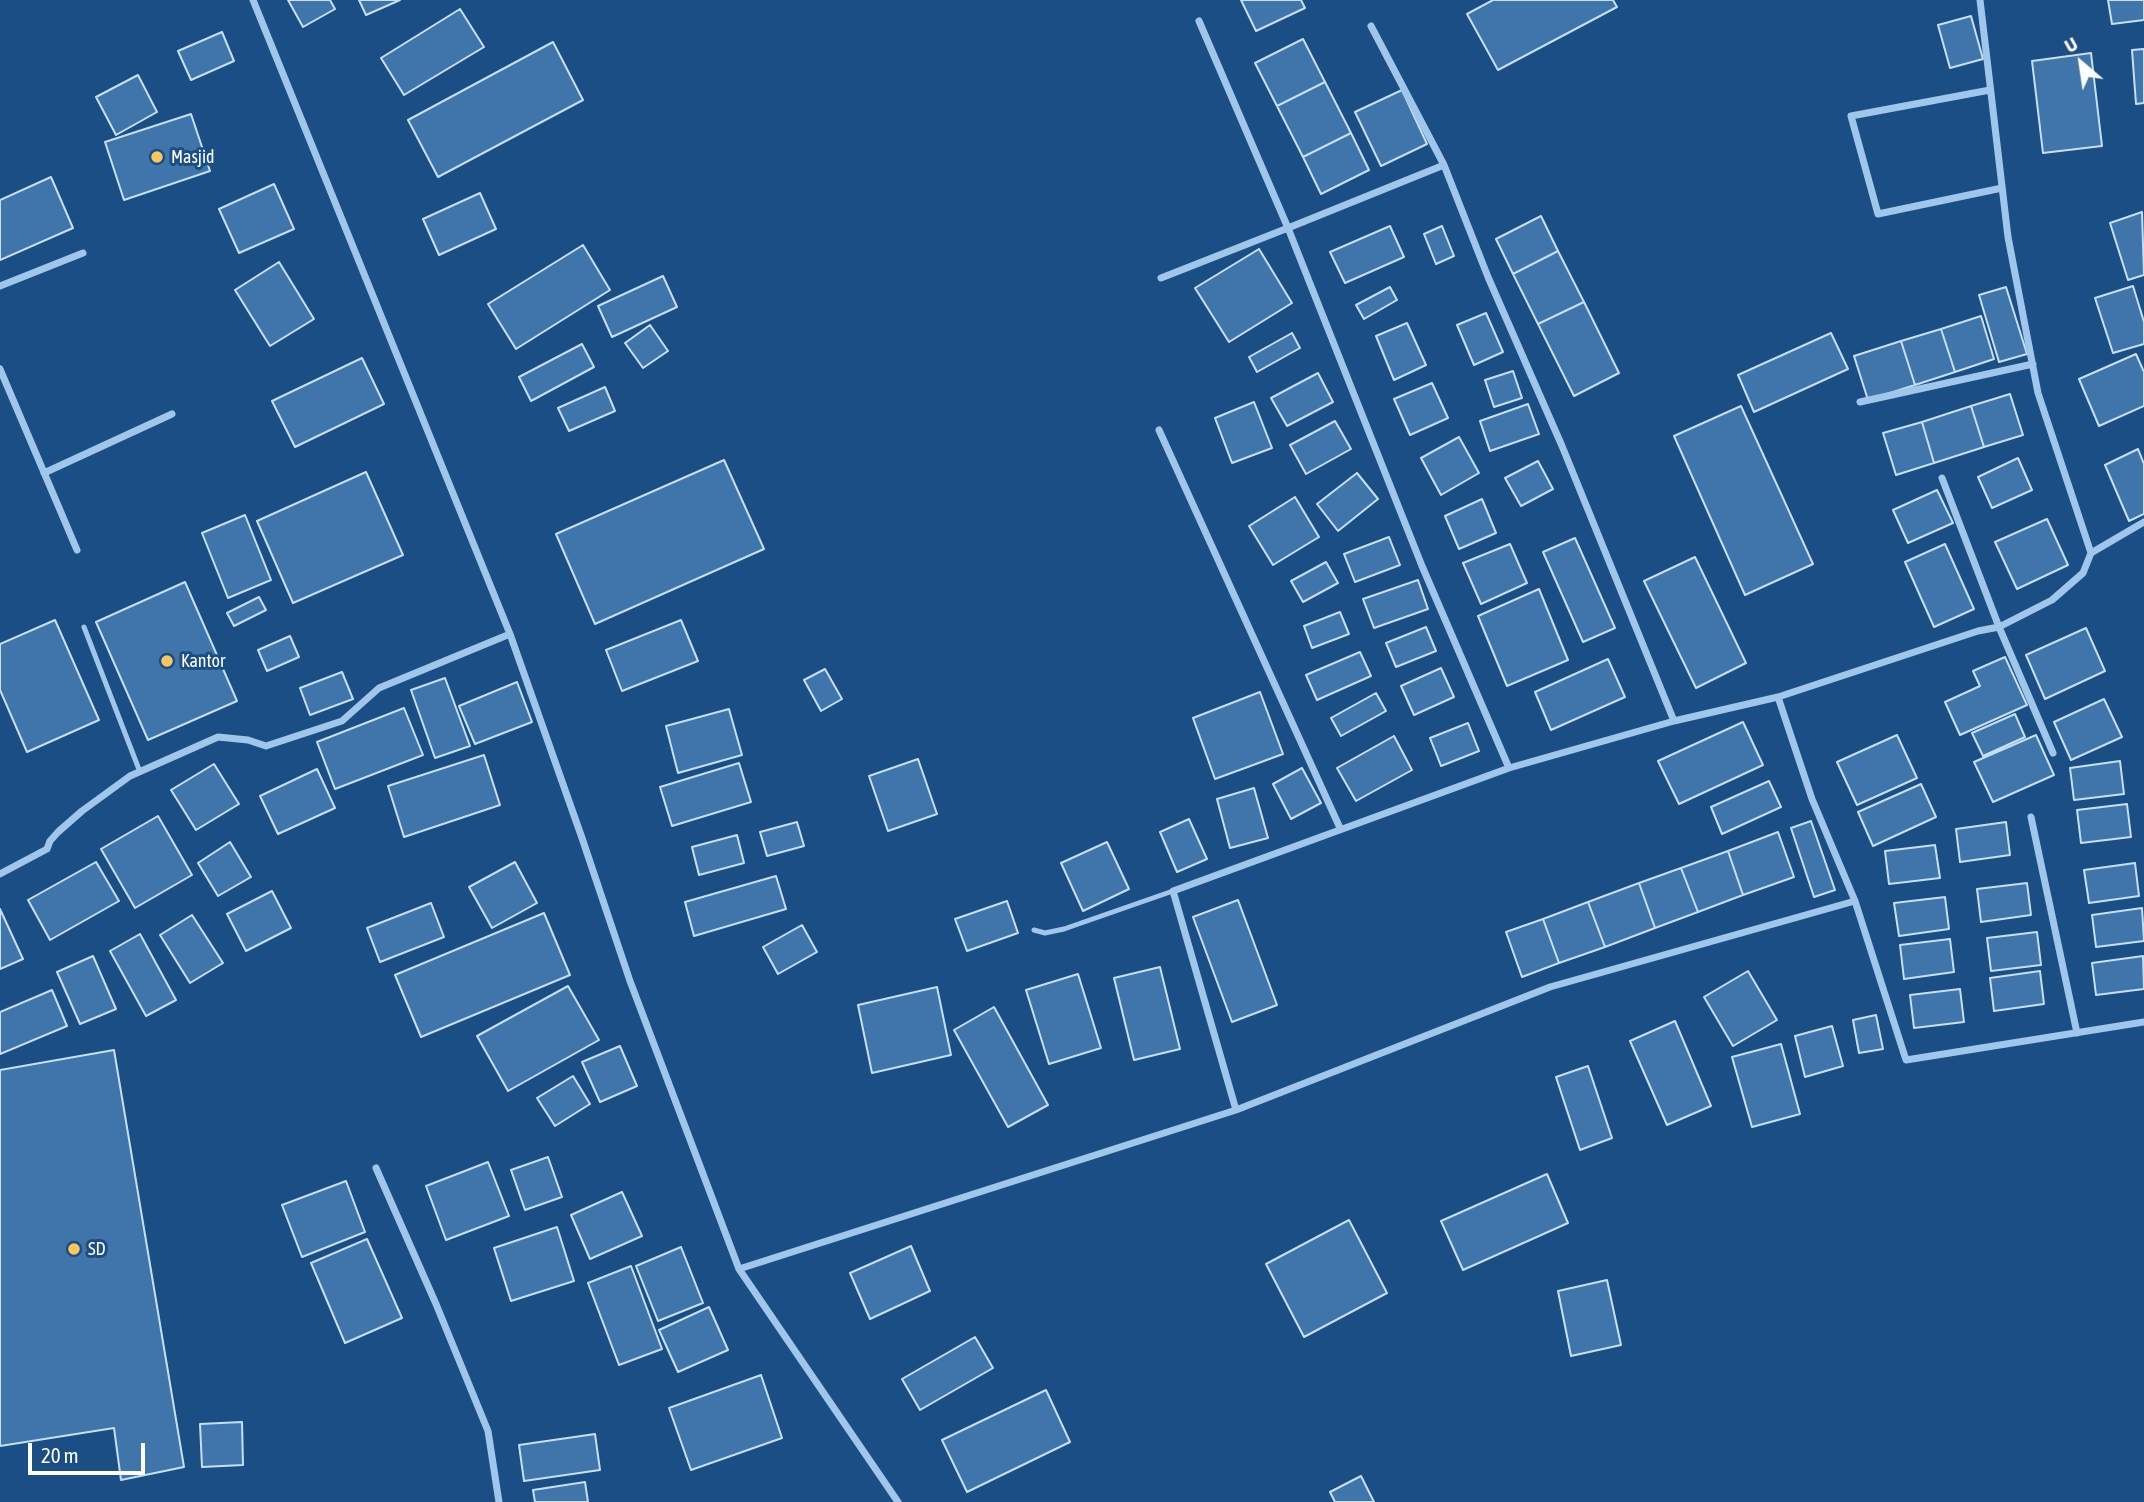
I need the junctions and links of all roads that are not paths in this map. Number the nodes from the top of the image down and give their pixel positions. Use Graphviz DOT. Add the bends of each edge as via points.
graph roads {
  1 [pos="253,0"];
  2 [pos="1980,0"];
  3 [pos="1199,21"];
  4 [pos="1371,26"];
  5 [pos="1990,90"];
  6 [pos="1444,165"];
  7 [pos="2002,188"];
  8 [pos="1289,228"];
  9 [pos="83,253"];
  10 [pos="1161,278"];
  11 [pos="0,286"];
  12 [pos="2033,363"];
  13 [pos="0,369"];
  14 [pos="1860,402"];
  15 [pos="172,414"];
  16 [pos="1158,430"];
  17 [pos="44,473"];
  18 [pos="1942,478"];
  19 [pos="2144,522"];
  20 [pos="77,550"];
  21 [pos="2091,553"];
  22 [pos="83,627"];
  23 [pos="1999,627"];
  24 [pos="510,634"];
  25 [pos="1778,697"];
  26 [pos="1674,720"];
  27 [pos="2053,753"];
  28 [pos="1508,768"];
  29 [pos="140,772"];
  30 [pos="2031,817"];
  31 [pos="1340,828"];
  32 [pos="0,874"];
  33 [pos="1173,891"];
  34 [pos="1855,901"];
  35 [pos="1034,930"];
  36 [pos="2144,1022"];
  37 [pos="2077,1033"];
  38 [pos="1236,1110"];
  39 [pos="376,1168"];
  40 [pos="738,1269"];
  41 [pos="499,1502"];
  42 [pos="898,1502"];
  1 -- 24 [label="street"];
  2 -- 5 [label="street"];
  3 -- 8 [label="street"];
  4 -- 6 [label="street"];
  5 -- 7 [label="street"];
  5 -- 7 [label="street" via="1851,116 1878,215"];
  6 -- 8 [label="street"];
  6 -- 26 [label="street"];
  7 -- 12 [label="street"];
  8 -- 10 [label="street"];
  8 -- 28 [label="street" via="1422,566"];
  9 -- 11 [label="street"];
  12 -- 14 [label="street"];
  12 -- 21 [label="street" via="2038,393"];
  13 -- 17 [label="street"];
  15 -- 17 [label="street"];
  16 -- 31 [label="street"];
  17 -- 20 [label="street"];
  18 -- 23 [label="street"];
  19 -- 21 [label="street"];
  21 -- 23 [label="street" via="2083,573 2052,600"];
  22 -- 29 [label="lane"];
  23 -- 25 [label="street"];
  23 -- 27 [label="street"];
  24 -- 29 [label="street" via="379,688 342,720 266,746 218,737"];
  24 -- 40 [label="street" via="630,981"];
  25 -- 26 [label="street"];
  25 -- 34 [label="street" via="1812,799"];
  26 -- 28 [label="street"];
  28 -- 31 [label="street"];
  29 -- 32 [label="street" via="82,811 47,849"];
  30 -- 37 [label="street"];
  31 -- 33 [label="street"];
  33 -- 35 [label="lane" via="1064,929"];
  33 -- 38 [label="street"];
  34 -- 37 [label="street" via="1906,1059"];
  34 -- 38 [label="street" via="1550,987"];
  36 -- 37 [label="street"];
  38 -- 40 [label="street"];
  39 -- 41 [label="street" via="488,1431"];
  40 -- 42 [label="street"];
}
